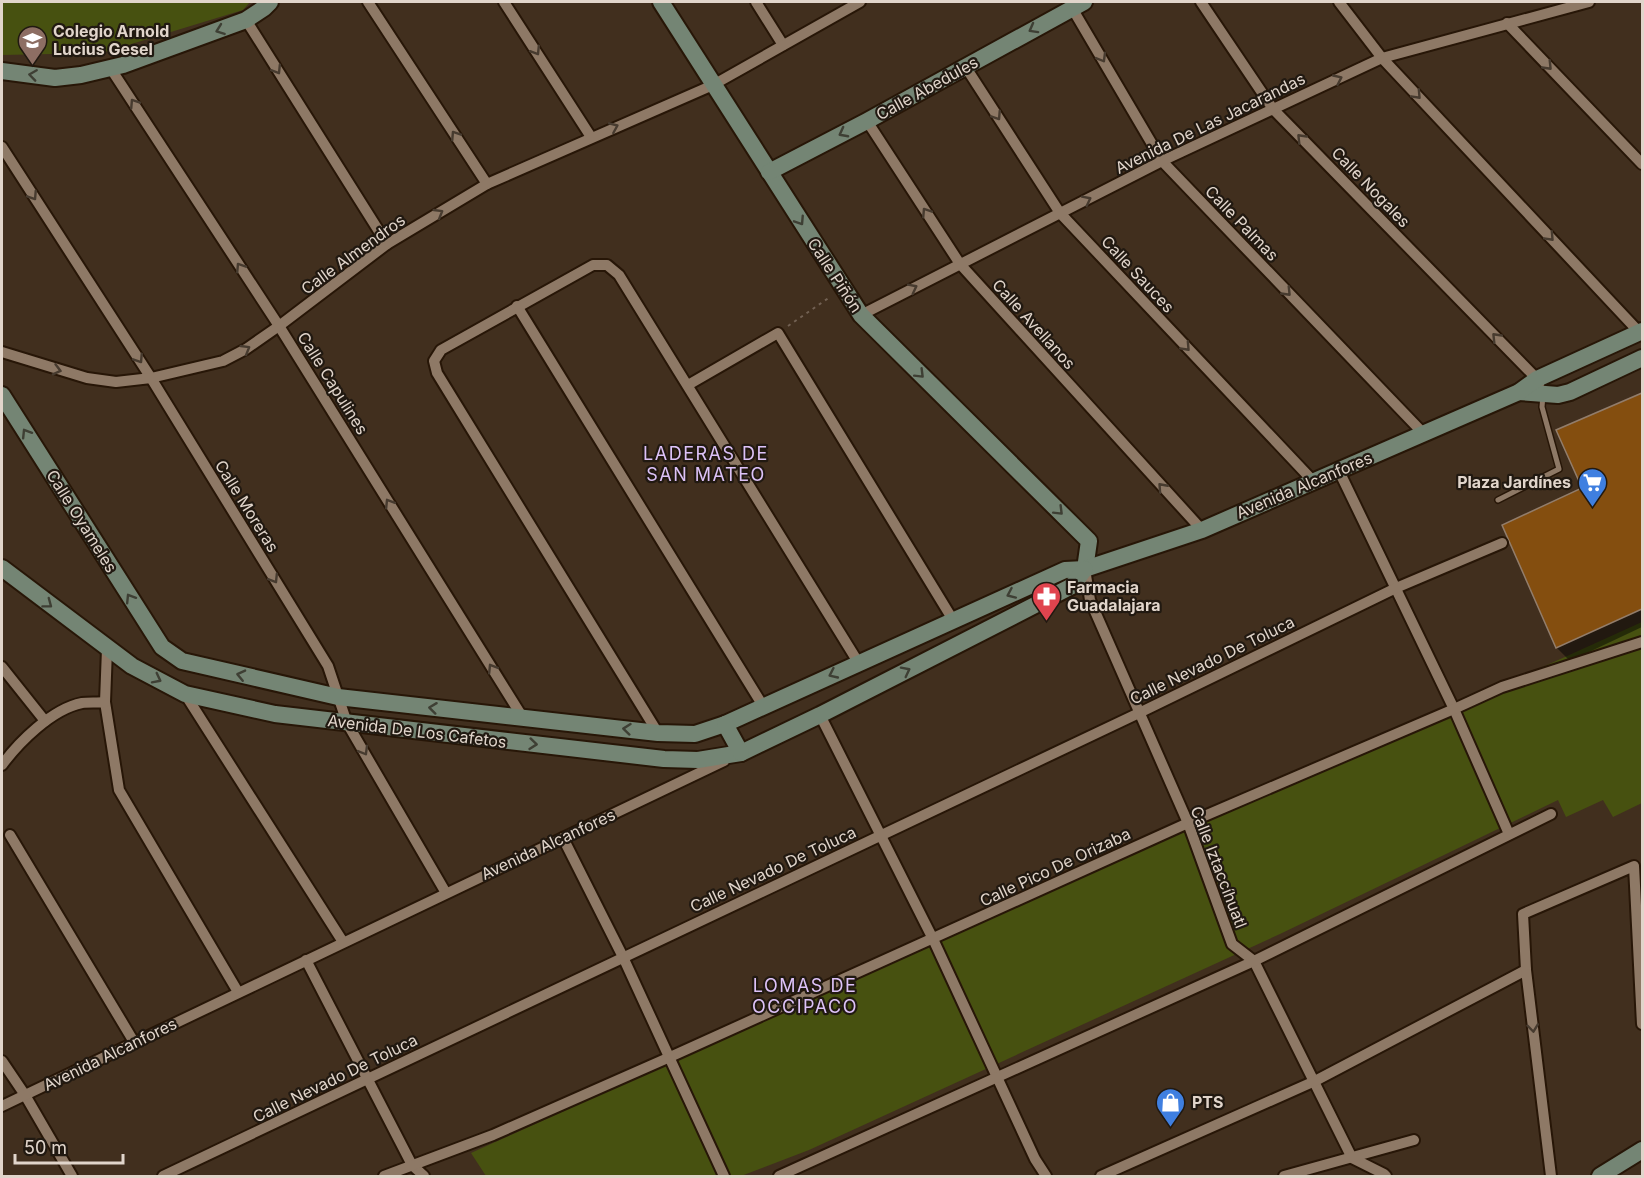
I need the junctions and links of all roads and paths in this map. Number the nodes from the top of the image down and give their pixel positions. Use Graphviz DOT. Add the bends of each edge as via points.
graph roads {
  1 [pos="270,2"];
  2 [pos="368,2"];
  3 [pos="504,2"];
  4 [pos="661,2"];
  5 [pos="756,2"];
  6 [pos="1201,2"];
  7 [pos="1339,2"];
  8 [pos="1589,2"];
  9 [pos="855,3"];
  10 [pos="1078,5"];
  11 [pos="246,20"];
  12 [pos="1507,24"];
  13 [pos="783,45"];
  14 [pos="1382,58"];
  15 [pos="965,66"];
  16 [pos="111,69"];
  17 [pos="2,71"];
  18 [pos="713,85"];
  19 [pos="1273,109"];
  20 [pos="867,121"];
  21 [pos="591,137"];
  22 [pos="2,147"];
  23 [pos="1162,161"];
  24 [pos="1642,164"];
  25 [pos="769,172"];
  26 [pos="487,184"];
  27 [pos="1060,213"];
  28 [pos="387,244"];
  29 [pos="960,264"];
  30 [pos="843,288"];
  31 [pos="517,306"];
  32 [pos="861,315"];
  33 [pos="279,326"];
  34 [pos="1641,331"];
  35 [pos="778,333"];
  36 [pos="2,352"];
  37 [pos="1642,358"];
  38 [pos="151,378"];
  39 [pos="688,385"];
  40 [pos="1540,387"];
  41 [pos="2,395"];
  42 [pos="1423,433"];
  43 [pos="1339,471"];
  44 [pos="1314,482"];
  45 [pos="1498,500"];
  46 [pos="1202,530"];
  47 [pos="1502,543"];
  48 [pos="2,568"];
  49 [pos="1085,569"];
  50 [pos="1396,588"];
  51 [pos="953,620"];
  52 [pos="1642,642"];
  53 [pos="162,647"];
  54 [pos="107,649"];
  55 [pos="858,662"];
  56 [pos="2,667"];
  57 [pos="185,694"];
  58 [pos="338,697"];
  59 [pos="105,702"];
  60 [pos="764,706"];
  61 [pos="1454,709"];
  62 [pos="1139,713"];
  63 [pos="820,715"];
  64 [pos="523,718"];
  65 [pos="45,721"];
  66 [pos="347,723"];
  67 [pos="725,724"];
  68 [pos="658,733"];
  69 [pos="741,753"];
  70 [pos="2,765"];
  71 [pos="1551,814"];
  72 [pos="1188,823"];
  73 [pos="880,834"];
  74 [pos="1509,834"];
  75 [pos="10,836"];
  76 [pos="562,838"];
  77 [pos="446,893"];
  78 [pos="933,939"];
  79 [pos="343,942"];
  80 [pos="622,957"];
  81 [pos="306,960"];
  82 [pos="1254,962"];
  83 [pos="1526,970"];
  84 [pos="238,992"];
  85 [pos="1642,1024"];
  86 [pos="134,1042"];
  87 [pos="670,1057"];
  88 [pos="2,1061"];
  89 [pos="997,1077"];
  90 [pos="367,1079"];
  91 [pos="1315,1081"];
  92 [pos="25,1095"];
  93 [pos="2,1106"];
  94 [pos="1414,1140"];
  95 [pos="1642,1150"];
  96 [pos="1352,1158"];
  97 [pos="412,1165"];
  98 [pos="72,1176"];
  99 [pos="163,1176"];
  100 [pos="384,1176"];
  101 [pos="424,1176"];
  102 [pos="724,1176"];
  103 [pos="779,1176"];
  104 [pos="1046,1176"];
  105 [pos="1101,1176"];
  106 [pos="1284,1176"];
  107 [pos="1386,1176"];
  108 [pos="1551,1176"];
  109 [pos="1600,1176"];
  1 -- 11 [label="street"];
  26 -- 2 [label="street, one-way"];
  3 -- 21 [label="street, one-way"];
  4 -- 18 [label="street, Calle Piñón"];
  5 -- 13 [label="street"];
  6 -- 19 [label="street, Calle Nogales"];
  7 -- 14 [label="street"];
  8 -- 12 [label="street, Avenida De Las Jacarandas"];
  9 -- 13 [label="street, Calle Almendros"];
  10 -- 15 [label="street, Calle Abedules, one-way"];
  10 -- 23 [label="street, Calle Palmas, one-way"];
  11 -- 16 [label="street, one-way"];
  11 -- 28 [label="street, one-way"];
  12 -- 14 [label="street, Avenida De Las Jacarandas"];
  12 -- 24 [label="street, one-way"];
  13 -- 18 [label="street, Calle Almendros"];
  19 -- 14 [label="street, Avenida De Las Jacarandas, one-way"];
  14 -- 34 [label="street, one-way"];
  15 -- 20 [label="street, Calle Abedules"];
  15 -- 27 [label="street, Calle Sauces, one-way"];
  16 -- 17 [label="street, one-way" via="55,78"];
  33 -- 16 [label="street, Calle Capulines, one-way"];
  21 -- 18 [label="street, Calle Almendros, one-way"];
  18 -- 25 [label="street, Calle Piñón"];
  19 -- 23 [label="street, Avenida De Las Jacarandas"];
  40 -- 19 [label="street, Calle Nogales, one-way"];
  20 -- 25 [label="street, Calle Abedules, one-way"];
  29 -- 20 [label="street, Calle Avellanos, one-way"];
  21 -- 26 [label="street, Calle Almendros"];
  22 -- 38 [label="street, Calle Moreras, one-way"];
  27 -- 23 [label="street, Avenida De Las Jacarandas, one-way"];
  23 -- 42 [label="street, Calle Palmas, one-way"];
  25 -- 30 [label="street, Calle Piñón, one-way"];
  28 -- 26 [label="street, Calle Almendros, one-way"];
  27 -- 29 [label="street, Avenida De Las Jacarandas"];
  27 -- 44 [label="street, Calle Sauces, one-way"];
  28 -- 33 [label="street, Calle Almendros"];
  32 -- 29 [label="street, Avenida De Las Jacarandas, one-way"];
  46 -- 29 [label="street, Calle Avellanos, one-way"];
  30 -- 32 [label="street, Calle Piñón"];
  30 -- 35 [label="path"];
  31 -- 39 [label="street" via="593,265 607,265 619,275"];
  31 -- 60 [label="street"];
  31 -- 68 [label="street" via="441,350 434,361 437,373"];
  32 -- 49 [label="street, Calle Piñón, one-way" via="1089,541"];
  38 -- 33 [label="street, Calle Almendros, one-way" via="223,361"];
  64 -- 33 [label="street, Calle Capulines, one-way"];
  34 -- 40 [label="street"];
  35 -- 39 [label="street"];
  35 -- 51 [label="street"];
  36 -- 38 [label="street, Calle Almendros, one-way" via="87,378 116,382"];
  37 -- 40 [label="street, Avenida Alcanfores" via="1570,392 1558,395"];
  38 -- 58 [label="street, Calle Moreras, one-way" via="328,666"];
  39 -- 55 [label="street"];
  40 -- 42 [label="street, Avenida Alcanfores" via="1519,392"];
  40 -- 45 [label="lane" via="1559,469"];
  53 -- 41 [label="street, Calle Oyameles, one-way"];
  42 -- 43 [label="street, Avenida Alcanfores"];
  43 -- 44 [label="street, Avenida Alcanfores"];
  43 -- 50 [label="street"];
  44 -- 46 [label="street, Avenida Alcanfores"];
  46 -- 49 [label="street, Avenida Alcanfores"];
  47 -- 50 [label="street, Calle Nevado De Toluca"];
  48 -- 54 [label="street, Avenida De Los Cafetos, one-way"];
  49 -- 51 [label="street, Avenida Alcanfores, one-way" via="1065,570"];
  49 -- 62 [label="street, Calle Iztaccíhuatl" via="1090,600"];
  63 -- 49 [label="street, Avenida Alcanfores, one-way" via="1072,586"];
  50 -- 61 [label="street"];
  50 -- 62 [label="street, Calle Nevado De Toluca"];
  51 -- 55 [label="street, Avenida Alcanfores"];
  52 -- 61 [label="street, Calle Pico De Orizaba" via="1502,687"];
  58 -- 53 [label="street, Avenida De Los Cafetos, one-way" via="182,661"];
  54 -- 57 [label="street, Avenida De Los Cafetos, one-way"];
  54 -- 59 [label="street"];
  55 -- 60 [label="street, Avenida Alcanfores, one-way"];
  56 -- 65 [label="street"];
  57 -- 66 [label="street, Avenida De Los Cafetos" via="275,714"];
  57 -- 79 [label="street"];
  64 -- 58 [label="street, Avenida De Los Cafetos, one-way"];
  58 -- 66 [label="street, Calle Moreras"];
  59 -- 65 [label="street" via="81,704"];
  59 -- 84 [label="street" via="119,790"];
  60 -- 67 [label="street, Avenida Alcanfores"];
  61 -- 72 [label="street, Calle Pico De Orizaba"];
  61 -- 74 [label="street"];
  62 -- 72 [label="street, Calle Iztaccíhuatl"];
  62 -- 73 [label="street, Calle Nevado De Toluca"];
  63 -- 69 [label="street, Avenida Alcanfores"];
  63 -- 73 [label="street"];
  68 -- 64 [label="street, Avenida De Los Cafetos, one-way"];
  65 -- 70 [label="street"];
  66 -- 69 [label="street, Avenida De Los Cafetos, one-way" via="664,759 698,760"];
  66 -- 77 [label="street, Calle Moreras, one-way"];
  67 -- 68 [label="street, Avenida De Los Cafetos" via="695,734"];
  67 -- 69 [label="street"];
  69 -- 76 [label="street, Avenida Alcanfores"];
  71 -- 74 [label="street"];
  72 -- 78 [label="street, Calle Pico De Orizaba"];
  72 -- 82 [label="street, Calle Iztaccíhuatl" via="1232,944"];
  73 -- 78 [label="street"];
  73 -- 80 [label="street, Calle Nevado De Toluca"];
  74 -- 82 [label="street"];
  75 -- 86 [label="street"];
  76 -- 77 [label="street, Avenida Alcanfores"];
  76 -- 80 [label="street"];
  77 -- 79 [label="street, Avenida Alcanfores"];
  78 -- 87 [label="street, Calle Pico De Orizaba"];
  78 -- 89 [label="street"];
  79 -- 81 [label="street, Avenida Alcanfores"];
  80 -- 87 [label="street"];
  80 -- 90 [label="street, Calle Nevado De Toluca"];
  81 -- 84 [label="street, Avenida Alcanfores"];
  81 -- 90 [label="street"];
  82 -- 89 [label="street"];
  82 -- 91 [label="street, Calle Iztaccíhuatl"];
  83 -- 85 [label="street" via="1523,914 1634,866"];
  83 -- 91 [label="street"];
  83 -- 108 [label="street, one-way"];
  84 -- 86 [label="street, Avenida Alcanfores"];
  86 -- 92 [label="street, Avenida Alcanfores"];
  87 -- 97 [label="street, Calle Pico De Orizaba" via="493,1135"];
  87 -- 102 [label="street"];
  88 -- 92 [label="street"];
  89 -- 103 [label="street"];
  89 -- 104 [label="street"];
  90 -- 97 [label="street"];
  90 -- 99 [label="street, Calle Nevado De Toluca"];
  91 -- 96 [label="street, Calle Iztaccíhuatl"];
  91 -- 105 [label="street"];
  92 -- 93 [label="street, Avenida Alcanfores"];
  92 -- 98 [label="street"];
  94 -- 96 [label="street"];
  95 -- 109 [label="street"];
  96 -- 106 [label="street"];
  96 -- 107 [label="street"];
  97 -- 100 [label="street, Calle Pico De Orizaba"];
  97 -- 101 [label="street"];
}
